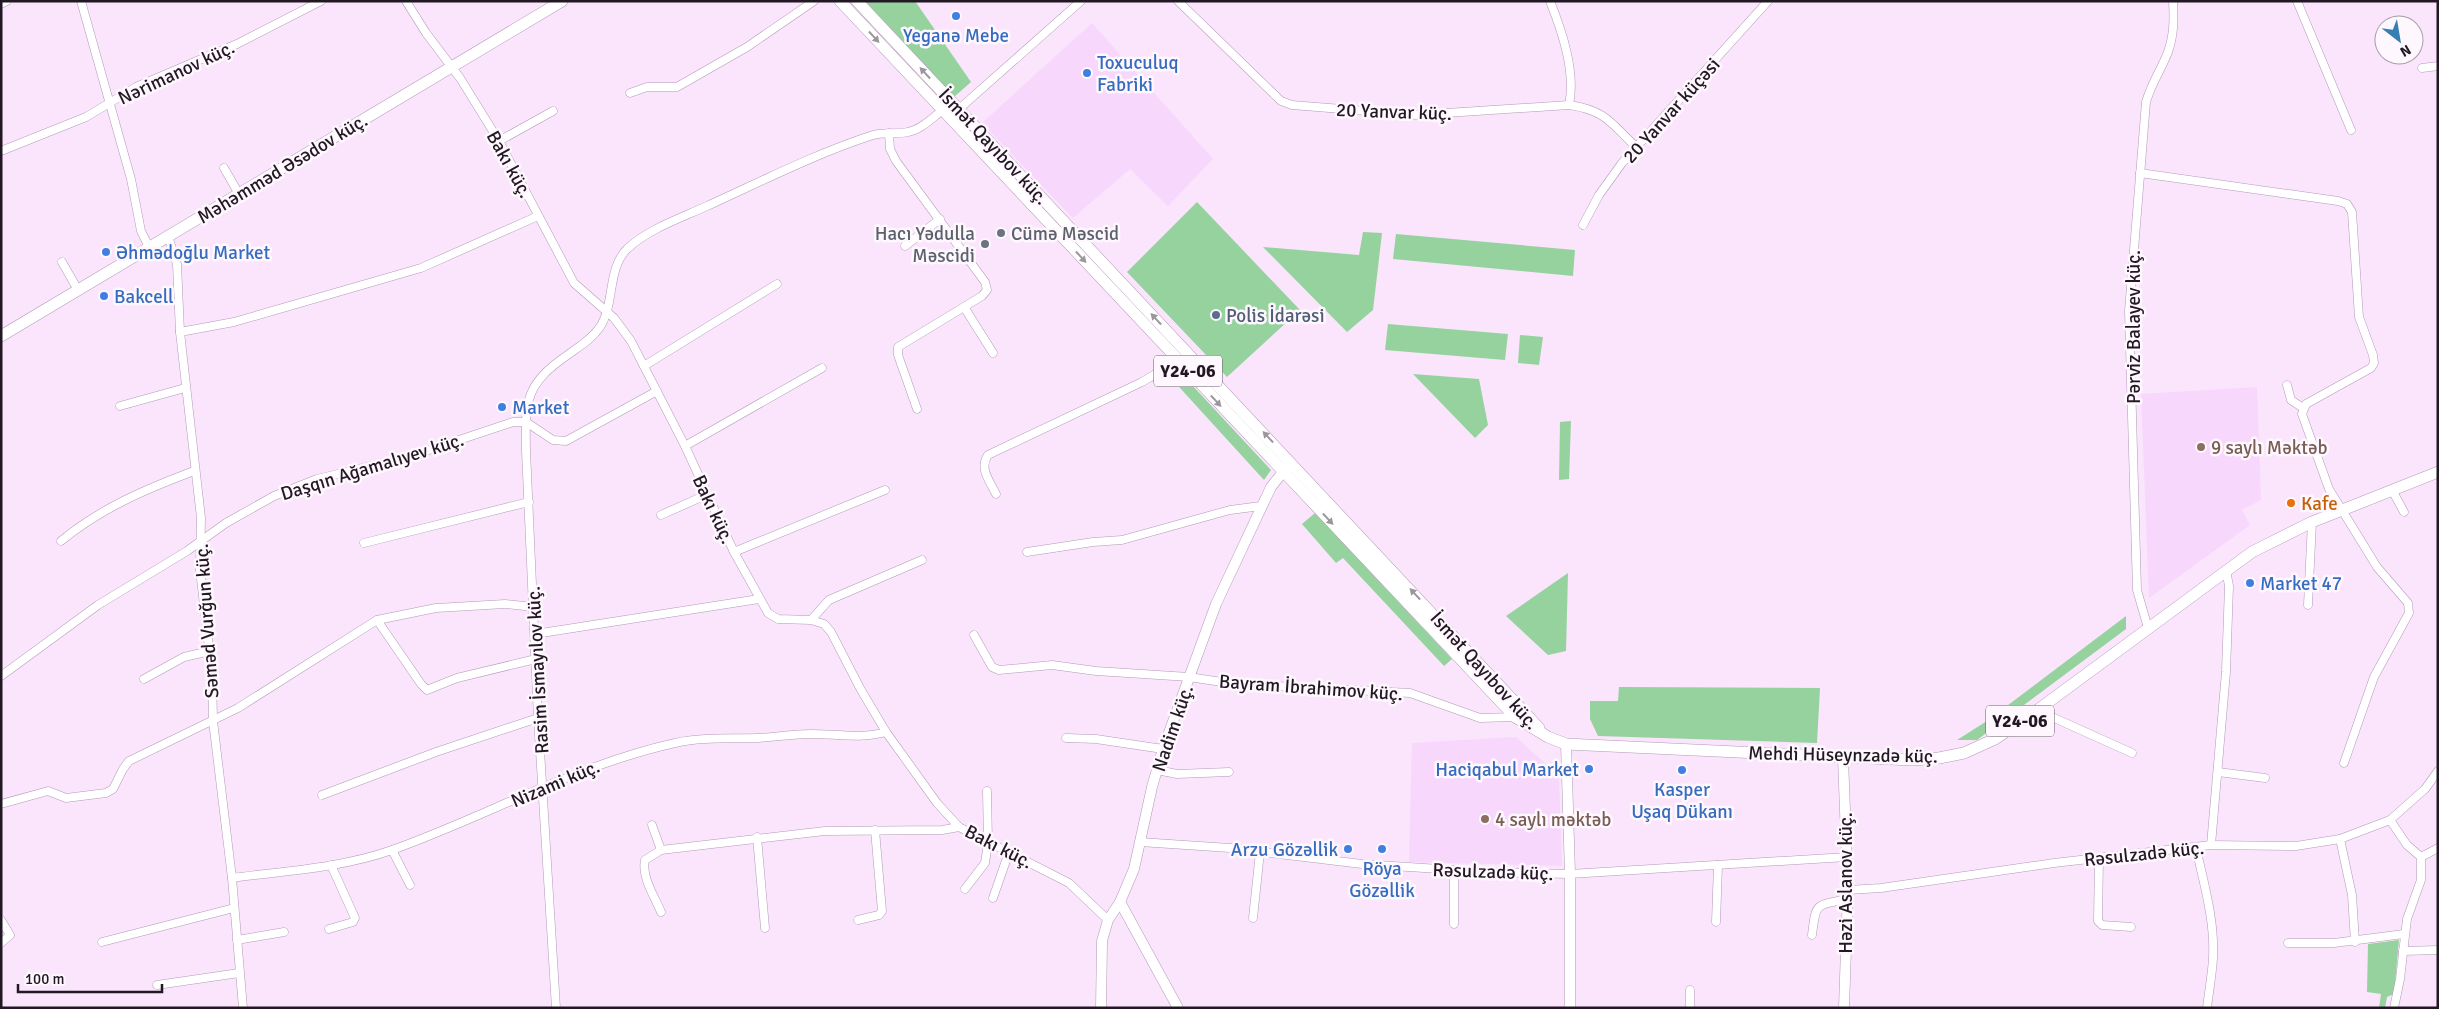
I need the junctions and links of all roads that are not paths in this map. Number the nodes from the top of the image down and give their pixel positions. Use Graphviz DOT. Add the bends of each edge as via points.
graph roads {
  1 [pos="7,1"];
  2 [pos="81,1"];
  3 [pos="321,1"];
  4 [pos="406,1"];
  5 [pos="562,1"];
  6 [pos="814,1"];
  7 [pos="840,1"];
  8 [pos="857,1"];
  9 [pos="1082,1"];
  10 [pos="1178,1"];
  11 [pos="1550,1"];
  12 [pos="1768,1"];
  13 [pos="2173,1"];
  14 [pos="2297,1"];
  15 [pos="1,4"];
  16 [pos="2438,66"];
  17 [pos="451,67"];
  18 [pos="2422,68"];
  19 [pos="630,93"];
  20 [pos="109,103"];
  21 [pos="1569,104"];
  22 [pos="959,109"];
  23 [pos="943,110"];
  24 [pos="553,111"];
  25 [pos="2350,130"];
  26 [pos="889,133"];
  27 [pos="499,141"];
  28 [pos="1636,147"];
  29 [pos="1,151"];
  30 [pos="224,168"];
  31 [pos="2140,174"];
  32 [pos="239,194"];
  33 [pos="538,216"];
  34 [pos="940,219"];
  35 [pos="1583,225"];
  36 [pos="168,236"];
  37 [pos="905,246"];
  38 [pos="149,248"];
  39 [pos="62,262"];
  40 [pos="776,284"];
  41 [pos="78,290"];
  42 [pos="964,307"];
  43 [pos="608,312"];
  44 [pos="180,332"];
  45 [pos="1,336"];
  46 [pos="994,353"];
  47 [pos="1174,356"];
  48 [pos="644,366"];
  49 [pos="822,368"];
  50 [pos="2287,385"];
  51 [pos="185,388"];
  52 [pos="657,391"];
  53 [pos="120,406"];
  54 [pos="2303,408"];
  55 [pos="917,409"];
  56 [pos="526,422"];
  57 [pos="685,446"];
  58 [pos="1292,463"];
  59 [pos="194,471"];
  60 [pos="1282,471"];
  61 [pos="2438,472"];
  62 [pos="885,490"];
  63 [pos="2392,490"];
  64 [pos="996,494"];
  65 [pos="706,495"];
  66 [pos="529,502"];
  67 [pos="1261,506"];
  68 [pos="2342,510"];
  69 [pos="2404,512"];
  70 [pos="661,515"];
  71 [pos="2312,522"];
  72 [pos="61,541"];
  73 [pos="200,542"];
  74 [pos="364,543"];
  75 [pos="734,552"];
  76 [pos="1028,552"];
  77 [pos="922,560"];
  78 [pos="2226,570"];
  79 [pos="759,599"];
  80 [pos="2308,605"];
  81 [pos="534,607"];
  82 [pos="377,620"];
  83 [pos="811,620"];
  84 [pos="2148,628"];
  85 [pos="535,634"];
  86 [pos="974,635"];
  87 [pos="210,651"];
  88 [pos="536,659"];
  89 [pos="1,676"];
  90 [pos="1189,677"];
  91 [pos="144,679"];
  92 [pos="2040,708"];
  93 [pos="1515,717"];
  94 [pos="538,718"];
  95 [pos="213,721"];
  96 [pos="886,732"];
  97 [pos="1543,733"];
  98 [pos="1066,738"];
  99 [pos="1566,744"];
  100 [pos="1164,749"];
  101 [pos="2132,753"];
  102 [pos="1843,758"];
  103 [pos="2344,763"];
  104 [pos="1157,770"];
  105 [pos="2438,771"];
  106 [pos="1229,772"];
  107 [pos="2218,772"];
  108 [pos="2265,778"];
  109 [pos="543,789"];
  110 [pos="987,791"];
  111 [pos="322,795"];
  112 [pos="1,804"];
  113 [pos="2390,820"];
  114 [pos="652,825"];
  115 [pos="959,827"];
  116 [pos="875,830"];
  117 [pos="757,838"];
  118 [pos="2340,839"];
  119 [pos="1140,842"];
  120 [pos="988,843"];
  121 [pos="2211,845"];
  122 [pos="2196,848"];
  123 [pos="2438,848"];
  124 [pos="392,850"];
  125 [pos="660,850"];
  126 [pos="1009,852"];
  127 [pos="1260,852"];
  128 [pos="1847,857"];
  129 [pos="2421,857"];
  130 [pos="2100,858"];
  131 [pos="331,865"];
  132 [pos="1718,865"];
  133 [pos="1454,870"];
  134 [pos="1570,874"];
  135 [pos="232,878"];
  136 [pos="410,885"];
  137 [pos="965,889"];
  138 [pos="1848,895"];
  139 [pos="993,898"];
  140 [pos="1120,902"];
  141 [pos="234,908"];
  142 [pos="661,912"];
  143 [pos="1253,918"];
  144 [pos="1,920"];
  145 [pos="858,920"];
  146 [pos="1108,920"];
  147 [pos="1716,922"];
  148 [pos="1454,924"];
  149 [pos="2131,927"];
  150 [pos="765,928"];
  151 [pos="330,929"];
  152 [pos="284,932"];
  153 [pos="2404,934"];
  154 [pos="1812,936"];
  155 [pos="237,940"];
  156 [pos="102,942"];
  157 [pos="2355,942"];
  158 [pos="1,943"];
  159 [pos="2288,943"];
  160 [pos="2438,950"];
  161 [pos="2403,951"];
  162 [pos="238,973"];
  163 [pos="157,985"];
  164 [pos="1690,990"];
  165 [pos="243,1008"];
  166 [pos="556,1008"];
  167 [pos="1101,1008"];
  168 [pos="1178,1008"];
  169 [pos="1570,1008"];
  170 [pos="1690,1008"];
  171 [pos="1844,1008"];
  172 [pos="2207,1008"];
  173 [pos="2394,1008"];
  1 -- 15 [label="street"];
  2 -- 20 [label="street"];
  3 -- 20 [label="street, Nərimanov küç." via="237,44 136,87"];
  4 -- 17 [label="street, Bakı küç."];
  5 -- 17 [label="main road, Məhəmməd Əsədov küç."];
  6 -- 19 [label="street" via="747,47 677,87 647,87"];
  7 -- 23 [label="main road, İsmət Qayıbov küç. / Y24-06, one-way"];
  22 -- 8 [label="main road, İsmət Qayıbov küç. / Y24-06, one-way"];
  9 -- 22 [label="street"];
  10 -- 21 [label="street, 20 Yanvar küç." via="1281,100 1292,105 1416,115"];
  11 -- 21 [label="street" via="1572,82"];
  12 -- 28 [label="street, 20 Yanvar küçəsi"];
  13 -- 31 [label="street, Pərviz Balayev küç." via="2173,36 2146,102"];
  14 -- 25 [label="street"];
  16 -- 18 [label="street"];
  17 -- 27 [label="street, Bakı küç."];
  17 -- 32 [label="main road, Məhəmməd Əsədov küç."];
  20 -- 29 [label="street, Nərimanov küç." via="86,117"];
  20 -- 38 [label="street" via="131,179 141,231"];
  21 -- 28 [label="street, 20 Yanvar küç." via="1602,114"];
  58 -- 22 [label="main road, İsmət Qayıbov küç. / Y24-06, one-way"];
  23 -- 26 [label="street, İsmət Qayıbov küç." via="910,132"];
  23 -- 47 [label="main road, İsmət Qayıbov küç. / Y24-06, one-way"];
  24 -- 27 [label="street"];
  26 -- 34 [label="street" via="890,149 896,161"];
  26 -- 43 [label="street, İsmət Qayıbov küç." via="870,136 794,167 638,240 626,250 617,267"];
  27 -- 33 [label="street, Bakı küç."];
  28 -- 35 [label="street, 20 Yanvar küçəsi" via="1599,195"];
  30 -- 32 [label="street"];
  31 -- 54 [label="street" via="2347,204 2352,212 2360,317 2374,354 2374,363"];
  31 -- 84 [label="street, Pərviz Balayev küç." via="2130,311 2137,590"];
  32 -- 36 [label="main road, Məhəmməd Əsədov küç."];
  33 -- 43 [label="street, Bakı küç." via="574,284"];
  33 -- 44 [label="street" via="421,268 234,322"];
  34 -- 37 [label="street"];
  34 -- 42 [label="street" via="985,282 987,290 982,296"];
  36 -- 38 [label="main road, Məhəmməd Əsədov küç."];
  36 -- 44 [label="street, Səməd Vurğun küç." via="177,264"];
  38 -- 41 [label="main road, Məhəmməd Əsədov küç."];
  39 -- 41 [label="street"];
  40 -- 48 [label="street"];
  41 -- 45 [label="main road, Məhəmməd Əsədov küç."];
  42 -- 46 [label="street"];
  42 -- 55 [label="street" via="898,347"];
  43 -- 48 [label="street, Bakı küç." via="624,330"];
  43 -- 56 [label="street, İsmət Qayıbov küç." via="600,328 586,342 538,378 532,388"];
  44 -- 51 [label="street, Səməd Vurğun küç."];
  47 -- 60 [label="main road, İsmət Qayıbov küç. / Y24-06, one-way"];
  47 -- 64 [label="street" via="1142,382 988,454 984,469"];
  48 -- 52 [label="street, Bakı küç."];
  49 -- 57 [label="street"];
  50 -- 54 [label="street" via="2291,400"];
  51 -- 53 [label="street"];
  51 -- 59 [label="street, Səməd Vurğun küç."];
  52 -- 56 [label="street" via="566,441 553,440"];
  52 -- 57 [label="street, Bakı küç."];
  54 -- 68 [label="street" via="2302,414 2323,476"];
  56 -- 66 [label="street, Rasim İsmayılov küç."];
  56 -- 73 [label="street, Daşqın Ağamalıyev küç." via="512,422 408,457 294,486 226,522"];
  57 -- 65 [label="street, Bakı küç."];
  58 -- 60 [label="main road, Nadim küç."];
  97 -- 58 [label="main road, İsmət Qayıbov küç. / Y24-06, one-way"];
  59 -- 72 [label="street" via="116,504 85,521"];
  59 -- 73 [label="street, Səməd Vurğun küç." via="201,518"];
  60 -- 67 [label="main road, Nadim küç."];
  60 -- 93 [label="main road, İsmət Qayıbov küç. / Y24-06, one-way"];
  61 -- 63 [label="main road, Mehdi Hüseynzadə küç. / Y24-06"];
  62 -- 75 [label="street"];
  63 -- 68 [label="main road, Mehdi Hüseynzadə küç. / Y24-06"];
  63 -- 69 [label="street"];
  65 -- 70 [label="street"];
  65 -- 75 [label="street, Bakı küç."];
  66 -- 74 [label="street"];
  66 -- 81 [label="street, Rasim İsmayılov küç."];
  67 -- 76 [label="street" via="1230,510 1122,540"];
  67 -- 90 [label="main road, Nadim küç." via="1216,604"];
  68 -- 71 [label="main road, Mehdi Hüseynzadə küç. / Y24-06"];
  68 -- 103 [label="street" via="2377,567 2408,603 2409,613 2374,677"];
  71 -- 78 [label="main road, Mehdi Hüseynzadə küç. / Y24-06" via="2260,548"];
  71 -- 80 [label="street"];
  73 -- 87 [label="street, Səməd Vurğun küç." via="200,570"];
  73 -- 89 [label="street, Daşqın Ağamalıyev küç." via="98,605"];
  75 -- 79 [label="street, Bakı küç."];
  77 -- 83 [label="street" via="829,600"];
  78 -- 84 [label="main road, Mehdi Hüseynzadə küç. / Y24-06"];
  78 -- 107 [label="street" via="2229,586 2227,639"];
  79 -- 83 [label="street, Bakı küç." via="768,613 778,619"];
  79 -- 85 [label="street"];
  81 -- 82 [label="street" via="505,604 436,608"];
  81 -- 85 [label="street, Rasim İsmayılov küç."];
  82 -- 88 [label="street" via="427,690 457,678"];
  82 -- 95 [label="street" via="265,692"];
  83 -- 96 [label="street, Bakı küç." via="824,624 831,632"];
  84 -- 92 [label="main road, Mehdi Hüseynzadə küç. / Y24-06"];
  85 -- 88 [label="street, Rasim İsmayılov küç."];
  86 -- 90 [label="street, Bayram İbrahimov küç." via="992,667 998,670 1052,665"];
  87 -- 91 [label="street" via="184,657"];
  87 -- 95 [label="street, Səməd Vurğun küç."];
  88 -- 94 [label="street, Rasim İsmayılov küç."];
  90 -- 93 [label="street, Bayram İbrahimov küç." via="1235,684 1410,693 1480,718"];
  90 -- 100 [label="main road, Nadim küç."];
  92 -- 101 [label="street" via="2052,717"];
  92 -- 102 [label="main road, Mehdi Hüseynzadə küç. / Y24-06" via="1994,739 1964,753 1912,760"];
  93 -- 97 [label="main road, İsmət Qayıbov küç. / Y24-06"];
  94 -- 109 [label="street, Rasim İsmayılov küç."];
  94 -- 111 [label="street"];
  95 -- 112 [label="street" via="129,761 113,788 106,792 66,798 48,791"];
  95 -- 135 [label="street, Səməd Vurğun küç."];
  96 -- 109 [label="street, Nizami küç." via="871,736 810,734 676,742 592,766"];
  96 -- 115 [label="street, Bakı küç." via="937,803"];
  97 -- 99 [label="main road, Mehdi Hüseynzadə küç. / Y24-06"];
  98 -- 100 [label="street"];
  99 -- 102 [label="main road, Mehdi Hüseynzadə küç. / Y24-06"];
  99 -- 134 [label="main road"];
  100 -- 104 [label="main road, Nadim küç."];
  102 -- 128 [label="main road, Həzi Aslanov küç."];
  104 -- 106 [label="street" via="1177,774"];
  104 -- 119 [label="main road, Nadim küç."];
  105 -- 113 [label="street" via="2425,789"];
  107 -- 108 [label="street"];
  107 -- 121 [label="street"];
  109 -- 124 [label="street, Nizami küç."];
  109 -- 166 [label="street, Rasim İsmayılov küç."];
  110 -- 120 [label="street"];
  113 -- 118 [label="street, Rəsulzadə küç."];
  113 -- 129 [label="street" via="2407,845"];
  114 -- 125 [label="street"];
  115 -- 116 [label="street"];
  115 -- 120 [label="street, Bakı küç."];
  116 -- 117 [label="street"];
  116 -- 145 [label="street" via="882,911 879,915"];
  117 -- 125 [label="street"];
  117 -- 150 [label="street"];
  118 -- 121 [label="street, Rəsulzadə küç." via="2296,846"];
  118 -- 157 [label="street" via="2352,895"];
  119 -- 127 [label="street, Rəsulzadə küç."];
  119 -- 140 [label="main road, Nadim küç."];
  120 -- 126 [label="street, Bakı küç."];
  120 -- 137 [label="street" via="985,863"];
  121 -- 122 [label="street, Rəsulzadə küç."];
  122 -- 130 [label="street, Rəsulzadə küç."];
  122 -- 172 [label="street" via="2212,934 2213,957"];
  123 -- 129 [label="street"];
  124 -- 131 [label="street, Nizami küç."];
  124 -- 136 [label="street"];
  125 -- 142 [label="street" via="645,860 644,866"];
  126 -- 139 [label="street"];
  126 -- 146 [label="street, Bakı küç." via="1069,883"];
  127 -- 133 [label="street, Rəsulzadə küç." via="1362,864"];
  127 -- 143 [label="street"];
  128 -- 132 [label="street, Rəsulzadə küç."];
  128 -- 138 [label="main road, Həzi Aslanov küç."];
  129 -- 153 [label="street" via="2420,880"];
  130 -- 138 [label="street, Rəsulzadə küç."];
  130 -- 149 [label="street" via="2098,921 2102,925"];
  131 -- 135 [label="street, Nizami küç."];
  131 -- 151 [label="street" via="355,918 353,922"];
  132 -- 134 [label="street, Rəsulzadə küç."];
  132 -- 147 [label="street"];
  133 -- 134 [label="street, Rəsulzadə küç."];
  133 -- 148 [label="street"];
  134 -- 169 [label="main road"];
  135 -- 141 [label="street, Səməd Vurğun küç."];
  138 -- 154 [label="street, Rəsulzadə küç." via="1819,905 1815,910"];
  138 -- 171 [label="main road, Həzi Aslanov küç."];
  140 -- 146 [label="main road, Nadim küç."];
  140 -- 168 [label="main road"];
  141 -- 155 [label="street, Səməd Vurğun küç."];
  141 -- 156 [label="street"];
  144 -- 158 [label="street" via="10,935"];
  146 -- 167 [label="main road, Nadim küç." via="1102,941"];
  152 -- 155 [label="street"];
  153 -- 157 [label="street"];
  153 -- 161 [label="street"];
  155 -- 162 [label="street, Səməd Vurğun küç."];
  157 -- 159 [label="street"];
  160 -- 161 [label="street"];
  161 -- 173 [label="street"];
  162 -- 163 [label="street"];
  162 -- 165 [label="street, Səməd Vurğun küç."];
  164 -- 170 [label="street"];
}
